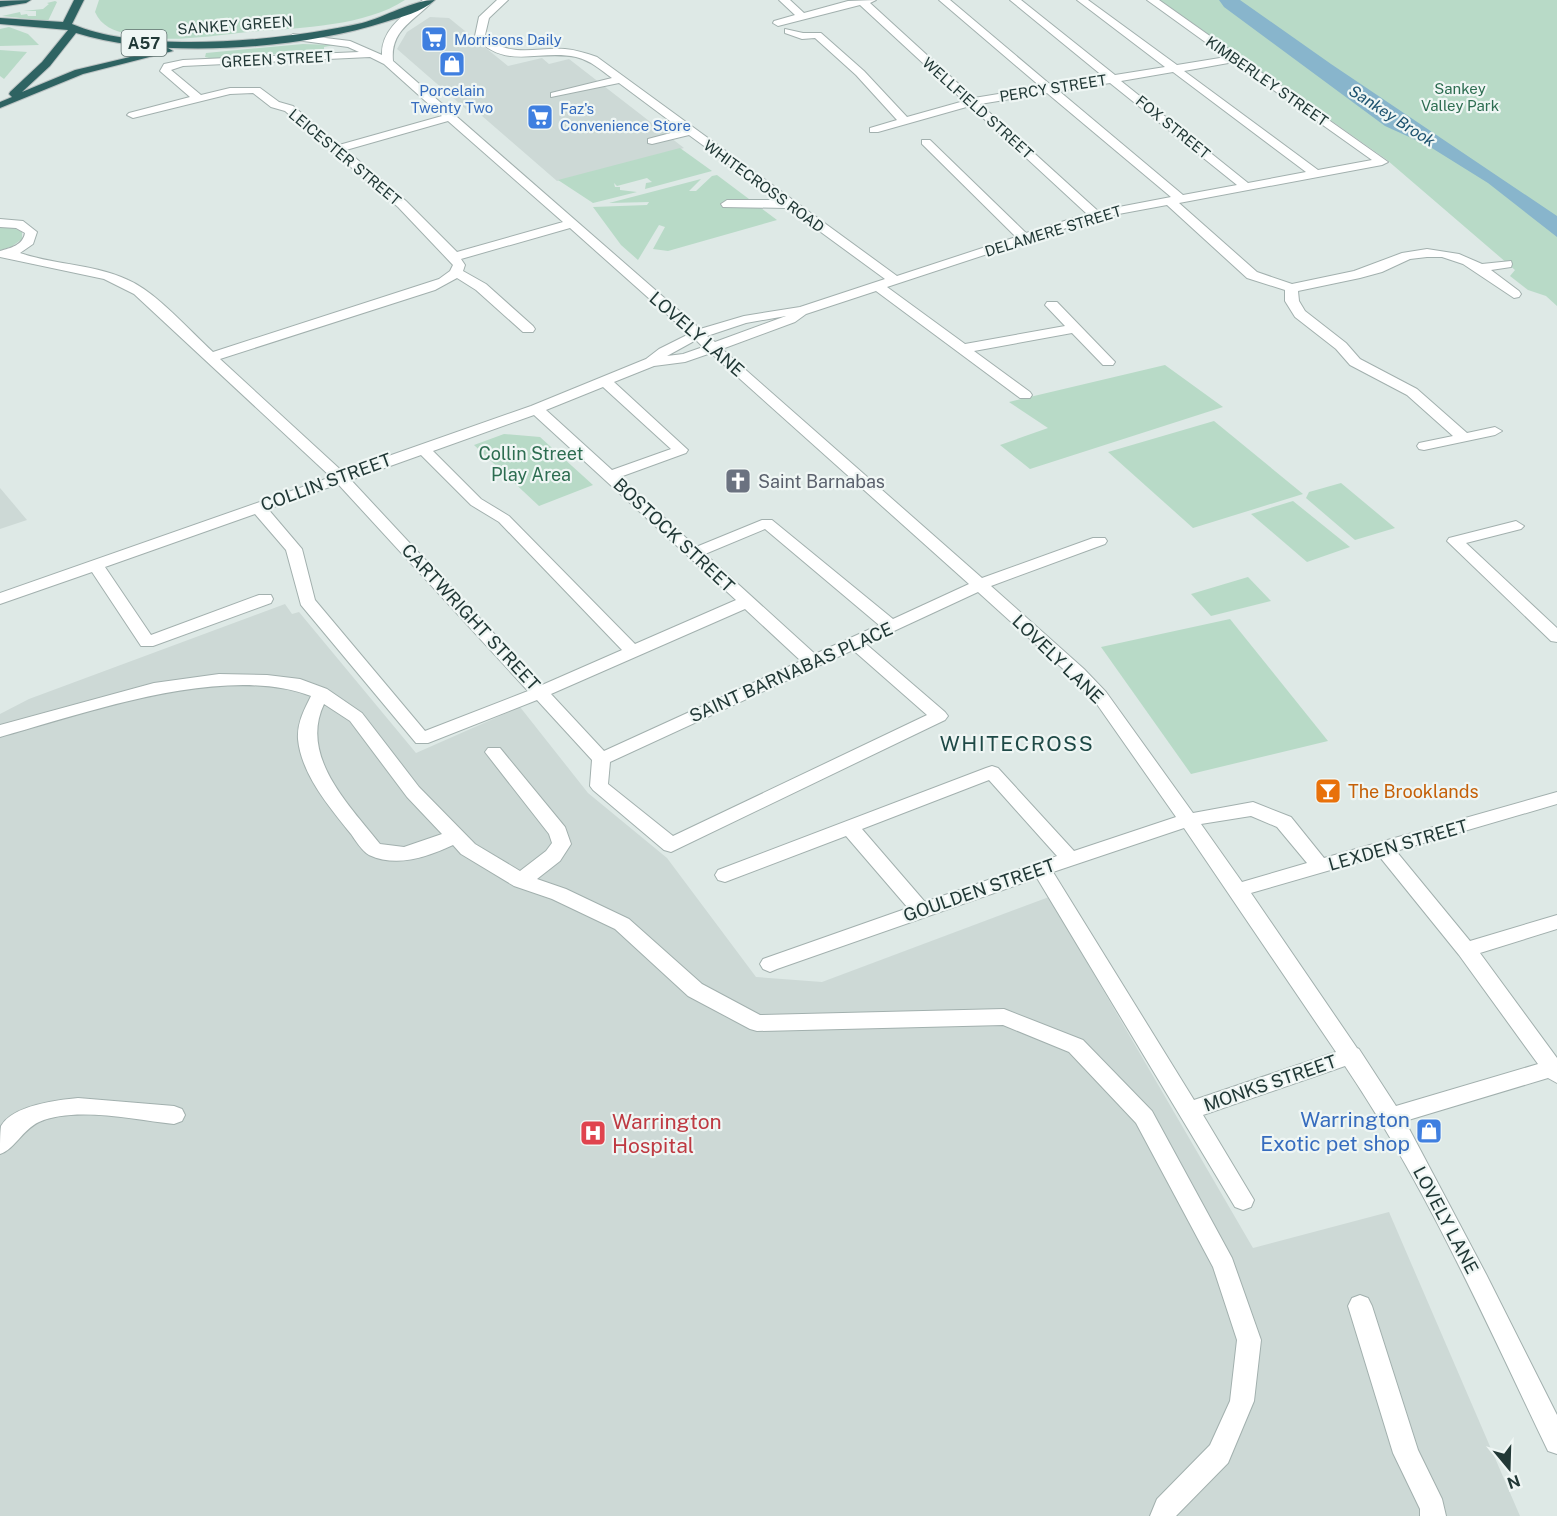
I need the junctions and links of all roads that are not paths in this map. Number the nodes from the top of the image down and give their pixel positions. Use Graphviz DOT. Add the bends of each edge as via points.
graph roads {
  1 [pos="26,0"];
  2 [pos="79,0"];
  3 [pos="503,0"];
  4 [pos="784,0"];
  5 [pos="865,0"];
  6 [pos="944,0"];
  7 [pos="1015,0"];
  8 [pos="1082,0"];
  9 [pos="1152,0"];
  10 [pos="428,1"];
  11 [pos="0,4"];
  12 [pos="801,16"];
  13 [pos="0,21"];
  14 [pos="778,22"];
  15 [pos="70,27"];
  16 [pos="789,31"];
  17 [pos="292,37"];
  18 [pos="217,43"];
  19 [pos="383,56"];
  20 [pos="1235,59"];
  21 [pos="1174,68"];
  22 [pos="1113,78"];
  23 [pos="621,79"];
  24 [pos="1050,89"];
  25 [pos="555,95"];
  26 [pos="199,99"];
  27 [pos="971,102"];
  28 [pos="1,106"];
  29 [pos="133,115"];
  30 [pos="450,117"];
  31 [pos="904,121"];
  32 [pos="874,130"];
  33 [pos="690,131"];
  34 [pos="652,141"];
  35 [pos="926,142"];
  36 [pos="338,148"];
  37 [pos="1382,162"];
  38 [pos="1316,174"];
  39 [pos="1246,187"];
  40 [pos="1174,200"];
  41 [pos="727,204"];
  42 [pos="790,204"];
  43 [pos="1095,215"];
  44 [pos="0,223"];
  45 [pos="571,224"];
  46 [pos="1025,238"];
  47 [pos="4,254"];
  48 [pos="454,257"];
  49 [pos="1506,264"];
  50 [pos="1483,267"];
  51 [pos="457,273"];
  52 [pos="896,281"];
  53 [pos="879,286"];
  54 [pos="1291,288"];
  55 [pos="1514,294"];
  56 [pos="1052,305"];
  57 [pos="801,311"];
  58 [pos="1075,328"];
  59 [pos="528,329"];
  60 [pos="698,334"];
  61 [pos="712,347"];
  62 [pos="963,349"];
  63 [pos="210,357"];
  64 [pos="651,362"];
  65 [pos="1108,362"];
  66 [pos="605,381"];
  67 [pos="1025,395"];
  68 [pos="536,409"];
  69 [pos="1495,431"];
  70 [pos="1464,438"];
  71 [pos="1424,446"];
  72 [pos="422,448"];
  73 [pos="610,476"];
  74 [pos="340,477"];
  75 [pos="258,507"];
  76 [pos="1516,526"];
  77 [pos="1099,541"];
  78 [pos="694,553"];
  79 [pos="95,565"];
  80 [pos="981,586"];
  81 [pos="0,599"];
  82 [pos="264,599"];
  83 [pos="746,602"];
  84 [pos="891,626"];
  85 [pos="1557,637"];
  86 [pos="855,643"];
  87 [pos="632,651"];
  88 [pos="813,662"];
  89 [pos="541,692"];
  90 [pos="321,693"];
  91 [pos="0,731"];
  92 [pos="494,752"];
  93 [pos="601,759"];
  94 [pos="1557,798"];
  95 [pos="1189,820"];
  96 [pos="849,827"];
  97 [pos="455,836"];
  98 [pos="1384,849"];
  99 [pos="1070,859"];
  100 [pos="1321,867"];
  101 [pos="1041,869"];
  102 [pos="725,875"];
  103 [pos="521,880"];
  104 [pos="1238,890"];
  105 [pos="921,910"];
  106 [pos="1557,922"];
  107 [pos="1466,950"];
  108 [pos="770,964"];
  109 [pos="1352,1055"];
  110 [pos="1556,1070"];
  111 [pos="1188,1111"];
  112 [pos="174,1115"];
  113 [pos="1391,1116"];
  114 [pos="0,1145"];
  115 [pos="1243,1200"];
  116 [pos="1360,1306"];
  117 [pos="1557,1441"];
  118 [pos="1163,1516"];
  119 [pos="1433,1516"];
  1 -- 11 [label="highway"];
  2 -- 15 [label="highway, A57"];
  3 -- 23 [label="street, WHITECROSS ROAD" via="484,17 480,36 494,48 577,52 593,58"];
  4 -- 12 [label="street"];
  5 -- 12 [label="street"];
  5 -- 27 [label="street, WELLFIELD STREET"];
  6 -- 24 [label="street"];
  7 -- 22 [label="street, FOX STREET"];
  8 -- 21 [label="street"];
  9 -- 20 [label="street, KIMBERLEY STREET"];
  10 -- 17 [label="highway, SANKEY GREEN / A57" via="366,24"];
  10 -- 19 [label="street" via="390,35"];
  12 -- 14 [label="street"];
  13 -- 15 [label="highway, SANKEY GREEN"];
  15 -- 18 [label="highway, SANKEY GREEN / A57" via="123,41"];
  15 -- 28 [label="highway, A57" via="39,72"];
  16 -- 31 [label="street" via="802,36 818,35"];
  17 -- 18 [label="highway, SANKEY GREEN / A57"];
  17 -- 19 [label="street, LOVELY LANE" via="337,41"];
  18 -- 28 [label="highway, A57" via="107,64 63,78"];
  19 -- 26 [label="street, GREEN STREET" via="168,66 165,71"];
  19 -- 30 [label="street, LOVELY LANE"];
  20 -- 21 [label="street, PERCY STREET"];
  20 -- 37 [label="street, KIMBERLEY STREET"];
  21 -- 22 [label="street, PERCY STREET"];
  21 -- 38 [label="street"];
  22 -- 24 [label="street, PERCY STREET"];
  22 -- 39 [label="street, FOX STREET"];
  23 -- 25 [label="street"];
  23 -- 33 [label="street, WHITECROSS ROAD"];
  24 -- 27 [label="street, PERCY STREET"];
  24 -- 40 [label="street"];
  26 -- 29 [label="street, LEICESTER STREET"];
  26 -- 36 [label="street, LEICESTER STREET" via="230,91 256,90 275,105 289,108"];
  27 -- 31 [label="street, PERCY STREET"];
  27 -- 43 [label="street, WELLFIELD STREET"];
  30 -- 36 [label="street"];
  30 -- 45 [label="street, LOVELY LANE"];
  31 -- 32 [label="street, PERCY STREET"];
  33 -- 34 [label="street"];
  33 -- 42 [label="street, WHITECROSS ROAD"];
  35 -- 46 [label="street"];
  36 -- 48 [label="street, LEICESTER STREET" via="402,204"];
  37 -- 38 [label="street, DELAMERE STREET"];
  38 -- 39 [label="street, DELAMERE STREET"];
  39 -- 40 [label="street, DELAMERE STREET"];
  40 -- 43 [label="street, DELAMERE STREET"];
  40 -- 54 [label="street" via="1252,275"];
  41 -- 42 [label="street"];
  42 -- 52 [label="street, WHITECROSS ROAD"];
  43 -- 46 [label="street, DELAMERE STREET"];
  44 -- 47 [label="street" via="19,224 32,232 27,243"];
  45 -- 48 [label="street"];
  45 -- 60 [label="street, LOVELY LANE"];
  46 -- 52 [label="street, DELAMERE STREET"];
  47 -- 63 [label="street" via="126,283"];
  48 -- 51 [label="street" via="459,265"];
  49 -- 50 [label="street"];
  50 -- 54 [label="street" via="1446,254 1411,255 1364,273"];
  50 -- 55 [label="street"];
  51 -- 59 [label="street" via="481,287"];
  51 -- 63 [label="street" via="430,287"];
  52 -- 53 [label="street, DELAMERE STREET"];
  53 -- 57 [label="street, DELAMERE STREET"];
  53 -- 62 [label="street"];
  54 -- 70 [label="street" via="1292,301 1300,314 1355,362 1412,392"];
  56 -- 58 [label="street"];
  57 -- 60 [label="street, DELAMERE STREET" via="781,311"];
  57 -- 61 [label="street, DELAMERE STREET" via="790,320"];
  58 -- 62 [label="street"];
  58 -- 65 [label="street"];
  60 -- 61 [label="street, LOVELY LANE"];
  60 -- 64 [label="street, COLLIN STREET"];
  61 -- 64 [label="street, COLLIN STREET" via="676,361"];
  61 -- 80 [label="street, LOVELY LANE"];
  62 -- 67 [label="street"];
  63 -- 74 [label="street"];
  64 -- 66 [label="street, COLLIN STREET"];
  66 -- 68 [label="street, COLLIN STREET"];
  66 -- 73 [label="street" via="681,450"];
  68 -- 72 [label="street, COLLIN STREET"];
  68 -- 73 [label="street, BOSTOCK STREET"];
  69 -- 70 [label="street"];
  70 -- 71 [label="street"];
  72 -- 74 [label="street, COLLIN STREET"];
  72 -- 87 [label="street" via="476,502 504,519"];
  73 -- 78 [label="street, BOSTOCK STREET"];
  74 -- 75 [label="street, COLLIN STREET"];
  74 -- 89 [label="street, CARTWRIGHT STREET"];
  75 -- 79 [label="street, COLLIN STREET"];
  75 -- 89 [label="street" via="294,549 307,601 422,739"];
  76 -- 85 [label="street" via="1455,541"];
  77 -- 80 [label="street, SAINT BARNABAS PLACE"];
  78 -- 83 [label="street, BOSTOCK STREET"];
  78 -- 84 [label="street" via="767,523"];
  79 -- 81 [label="street, COLLIN STREET"];
  79 -- 82 [label="street" via="147,642"];
  80 -- 84 [label="street, SAINT BARNABAS PLACE"];
  80 -- 95 [label="street, LOVELY LANE" via="1100,696"];
  83 -- 87 [label="street"];
  83 -- 88 [label="street, BOSTOCK STREET"];
  84 -- 86 [label="street, SAINT BARNABAS PLACE"];
  86 -- 88 [label="street, SAINT BARNABAS PLACE"];
  86 -- 93 [label="street" via="939,717 671,844 599,786"];
  87 -- 89 [label="street"];
  88 -- 93 [label="street, SAINT BARNABAS PLACE"];
  89 -- 93 [label="street, CARTWRIGHT STREET"];
  90 -- 91 [label="street" via="278,682 219,680 154,689"];
  90 -- 97 [label="street" via="356,717 413,792"];
  90 -- 97 [label="street" via="308,724 310,755 318,774 373,849 397,856"];
  92 -- 103 [label="street" via="558,832 562,844 553,856"];
  94 -- 98 [label="street, LEXDEN STREET"];
  95 -- 99 [label="street, GOULDEN STREET"];
  95 -- 100 [label="street, GOULDEN STREET" via="1253,809 1284,822"];
  95 -- 104 [label="street, LOVELY LANE"];
  96 -- 99 [label="street" via="992,772"];
  96 -- 102 [label="street"];
  96 -- 105 [label="street"];
  97 -- 103 [label="street" via="468,849"];
  98 -- 100 [label="street, LEXDEN STREET"];
  98 -- 107 [label="street"];
  99 -- 101 [label="street, GOULDEN STREET"];
  100 -- 104 [label="street, LEXDEN STREET"];
  101 -- 105 [label="street, GOULDEN STREET"];
  101 -- 111 [label="street"];
  103 -- 118 [label="street" via="622,924 694,990 757,1023 1004,1017 1076,1046 1144,1117 1224,1265 1249,1340 1242,1401 1220,1454 1166,1508"];
  104 -- 109 [label="street, LOVELY LANE"];
  105 -- 108 [label="street, GOULDEN STREET"];
  106 -- 107 [label="street"];
  107 -- 110 [label="street"];
  109 -- 111 [label="street, MONKS STREET"];
  109 -- 113 [label="street, LOVELY LANE"];
  110 -- 113 [label="street"];
  111 -- 115 [label="street"];
  112 -- 114 [label="street" via="65,1106 20,1122"];
  113 -- 117 [label="street, LOVELY LANE"];
  116 -- 119 [label="street" via="1406,1453 1433,1508"];
}
